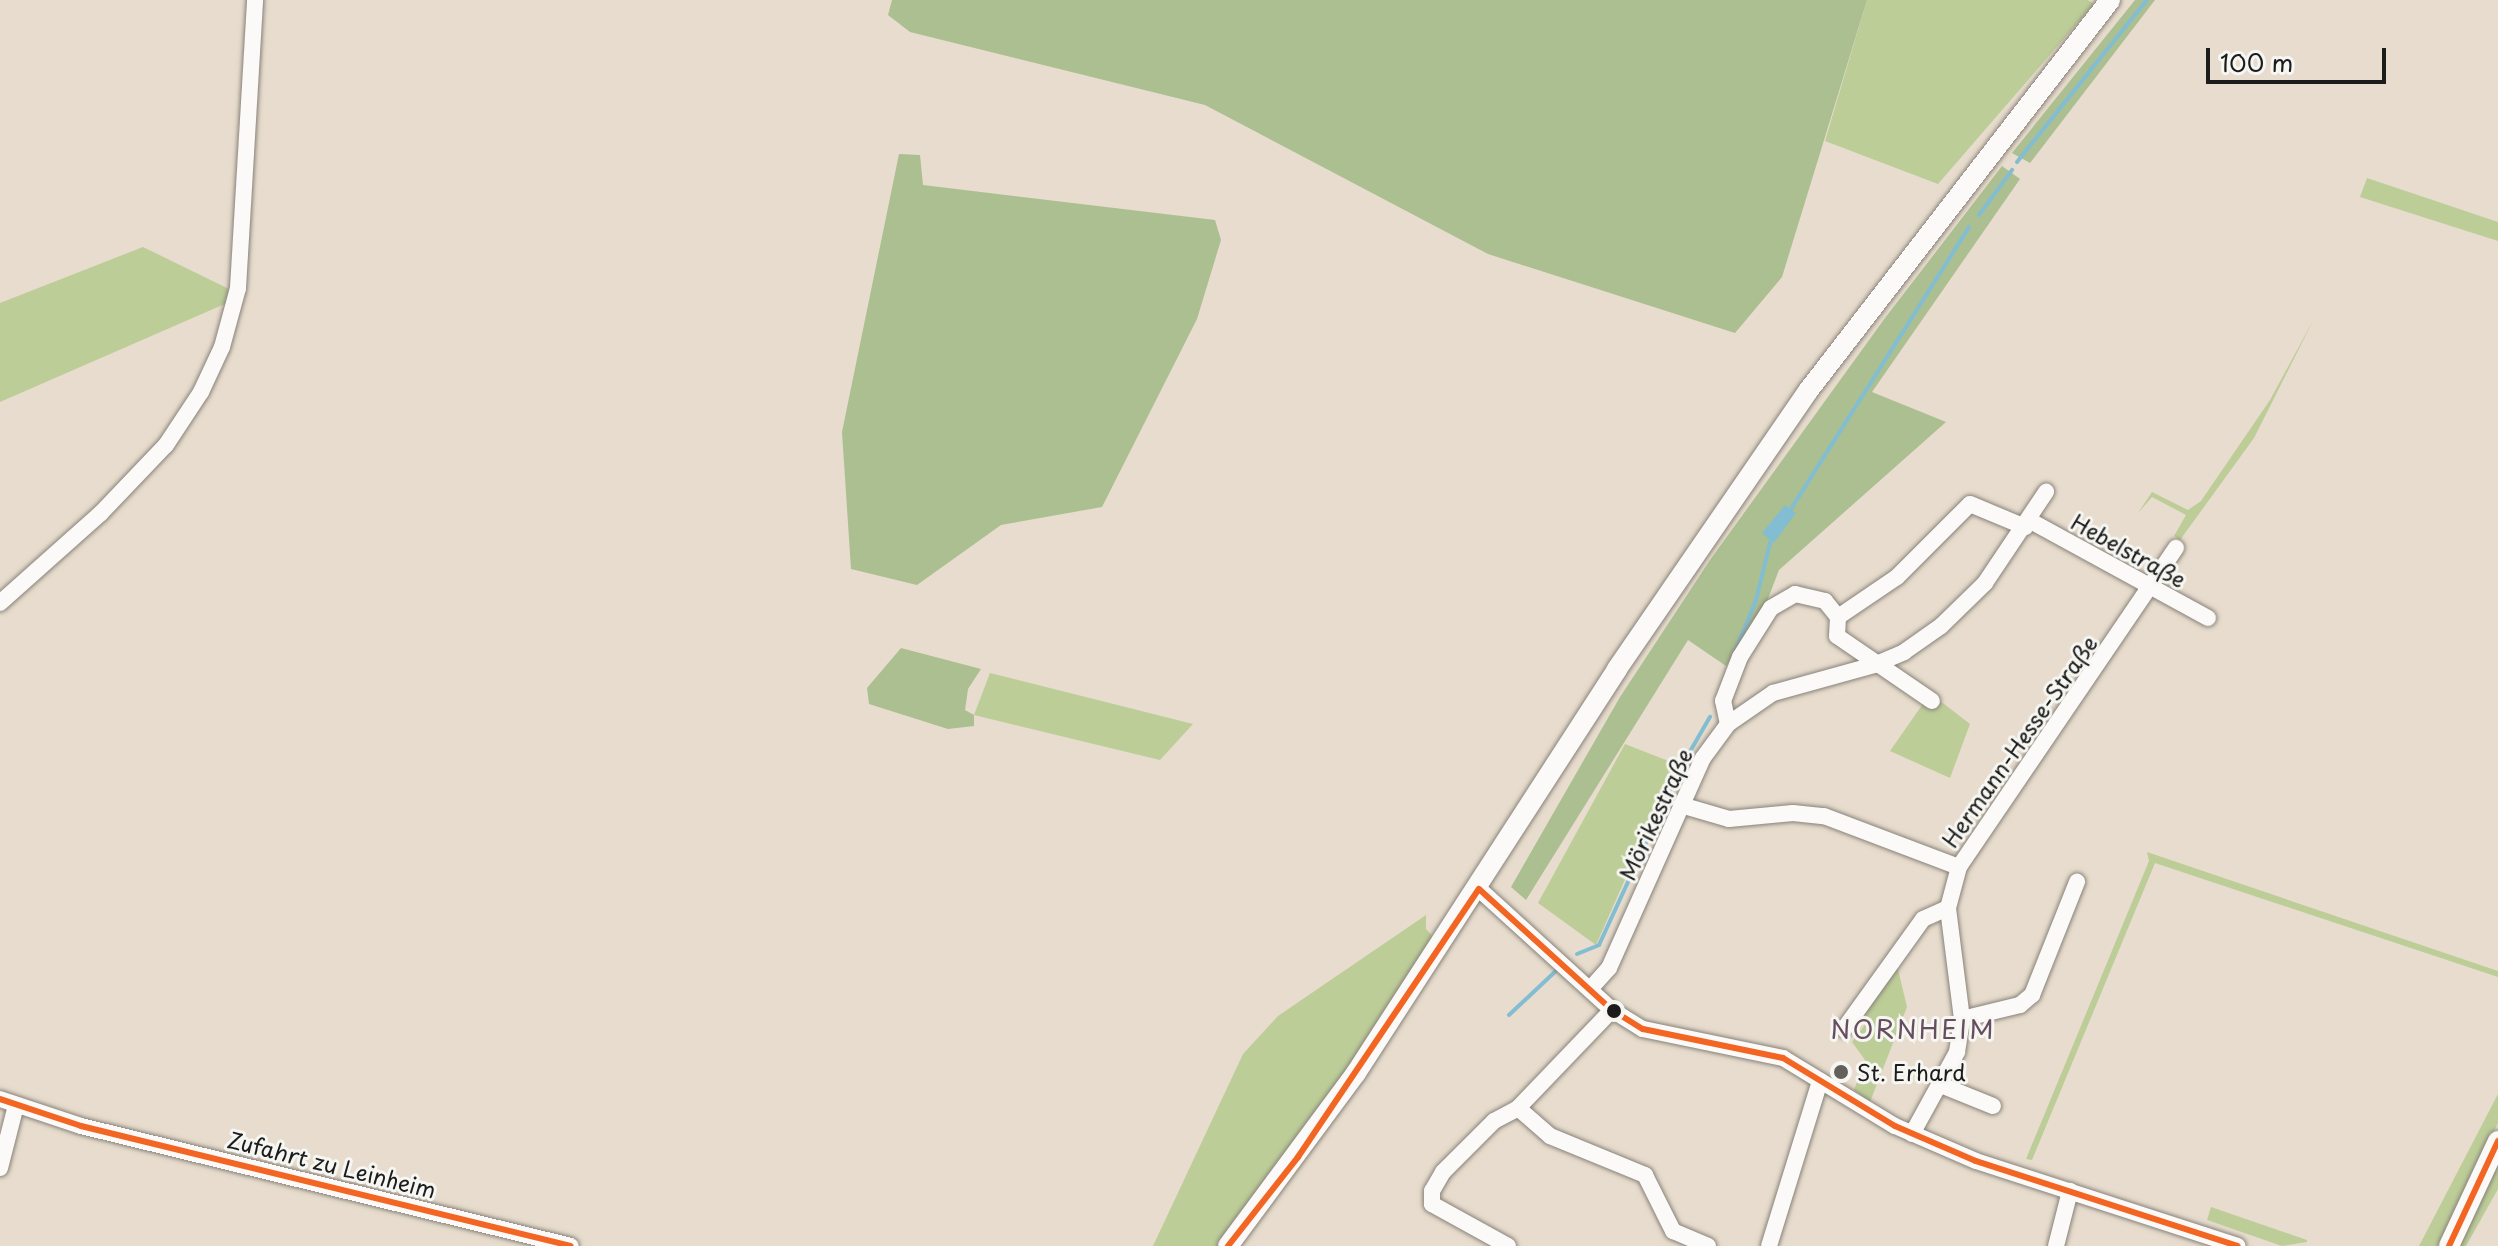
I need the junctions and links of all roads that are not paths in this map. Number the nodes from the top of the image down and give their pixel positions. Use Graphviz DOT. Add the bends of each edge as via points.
graph roads {
  1 [pos="255,0"];
  2 [pos="2110,0"];
  3 [pos="2046,492"];
  4 [pos="2027,524"];
  5 [pos="2176,548"];
  6 [pos="2150,587"];
  7 [pos="0,603"];
  8 [pos="1838,617"];
  9 [pos="2208,618"];
  10 [pos="1874,665"];
  11 [pos="1932,701"];
  12 [pos="1728,724"];
  13 [pos="1681,805"];
  14 [pos="1959,867"];
  15 [pos="2077,882"];
  16 [pos="1479,889"];
  17 [pos="1948,908"];
  18 [pos="1591,988"];
  19 [pos="1612,1010"];
  20 [pos="1962,1019"];
  21 [pos="1844,1029"];
  22 [pos="1820,1081"];
  23 [pos="1941,1085"];
  24 [pos="8,1102"];
  25 [pos="1993,1106"];
  26 [pos="1518,1108"];
  27 [pos="1912,1134"];
  28 [pos="2498,1141"];
  29 [pos="0,1168"];
  30 [pos="2070,1191"];
  31 [pos="571,1246"];
  32 [pos="1228,1246"];
  33 [pos="1508,1246"];
  34 [pos="1708,1246"];
  35 [pos="1769,1246"];
  36 [pos="2056,1246"];
  37 [pos="2238,1246"];
  38 [pos="2449,1246"];
  1 -- 7 [label="street" via="238,288 222,347 201,392 166,445 100,514"];
  2 -- 16 [label="main road" via="1808,391 1617,669"];
  3 -- 4 [label="street, Mörikestraße"];
  4 -- 6 [label="street, Hebelstraße"];
  4 -- 8 [label="street, Hebelstraße" via="1970,504 1906,569"];
  4 -- 10 [label="street, Mörikestraße" via="1985,583 1941,626"];
  5 -- 6 [label="street, Hermann-Hesse-Straße"];
  6 -- 9 [label="street, Hebelstraße"];
  6 -- 14 [label="street, Hermann-Hesse-Straße"];
  8 -- 10 [label="street" via="1837,636"];
  8 -- 12 [label="street" via="1825,601 1808,594 1795,594 1771,608 1726,684"];
  10 -- 11 [label="street"];
  10 -- 12 [label="street, Mörikestraße" via="1773,693"];
  12 -- 13 [label="street, Mörikestraße" via="1703,758"];
  13 -- 14 [label="street" via="1729,819 1824,816"];
  13 -- 18 [label="street, Mörikestraße" via="1609,968"];
  14 -- 17 [label="street, Hermann-Hesse-Straße"];
  15 -- 20 [label="street" via="2032,995 2020,1005"];
  16 -- 18 [label="street"];
  16 -- 32 [label="main road" via="1298,1157"];
  17 -- 20 [label="street"];
  17 -- 21 [label="street" via="1923,919"];
  18 -- 19 [label="street"];
  19 -- 22 [label="street" via="1646,1030 1783,1058"];
  19 -- 26 [label="street"];
  20 -- 23 [label="street" via="1957,1052"];
  22 -- 27 [label="street"];
  22 -- 35 [label="street"];
  23 -- 25 [label="street"];
  23 -- 27 [label="street"];
  24 -- 29 [label="street"];
  24 -- 31 [label="street, Zufahrt zu Leinheim" via="81,1126"];
  26 -- 33 [label="street" via="1494,1121 1436,1182 1432,1204"];
  26 -- 34 [label="street" via="1550,1136 1645,1175 1673,1231"];
  27 -- 30 [label="street"];
  28 -- 38 [label="main road"];
  30 -- 36 [label="street"];
  30 -- 37 [label="street"];
}
